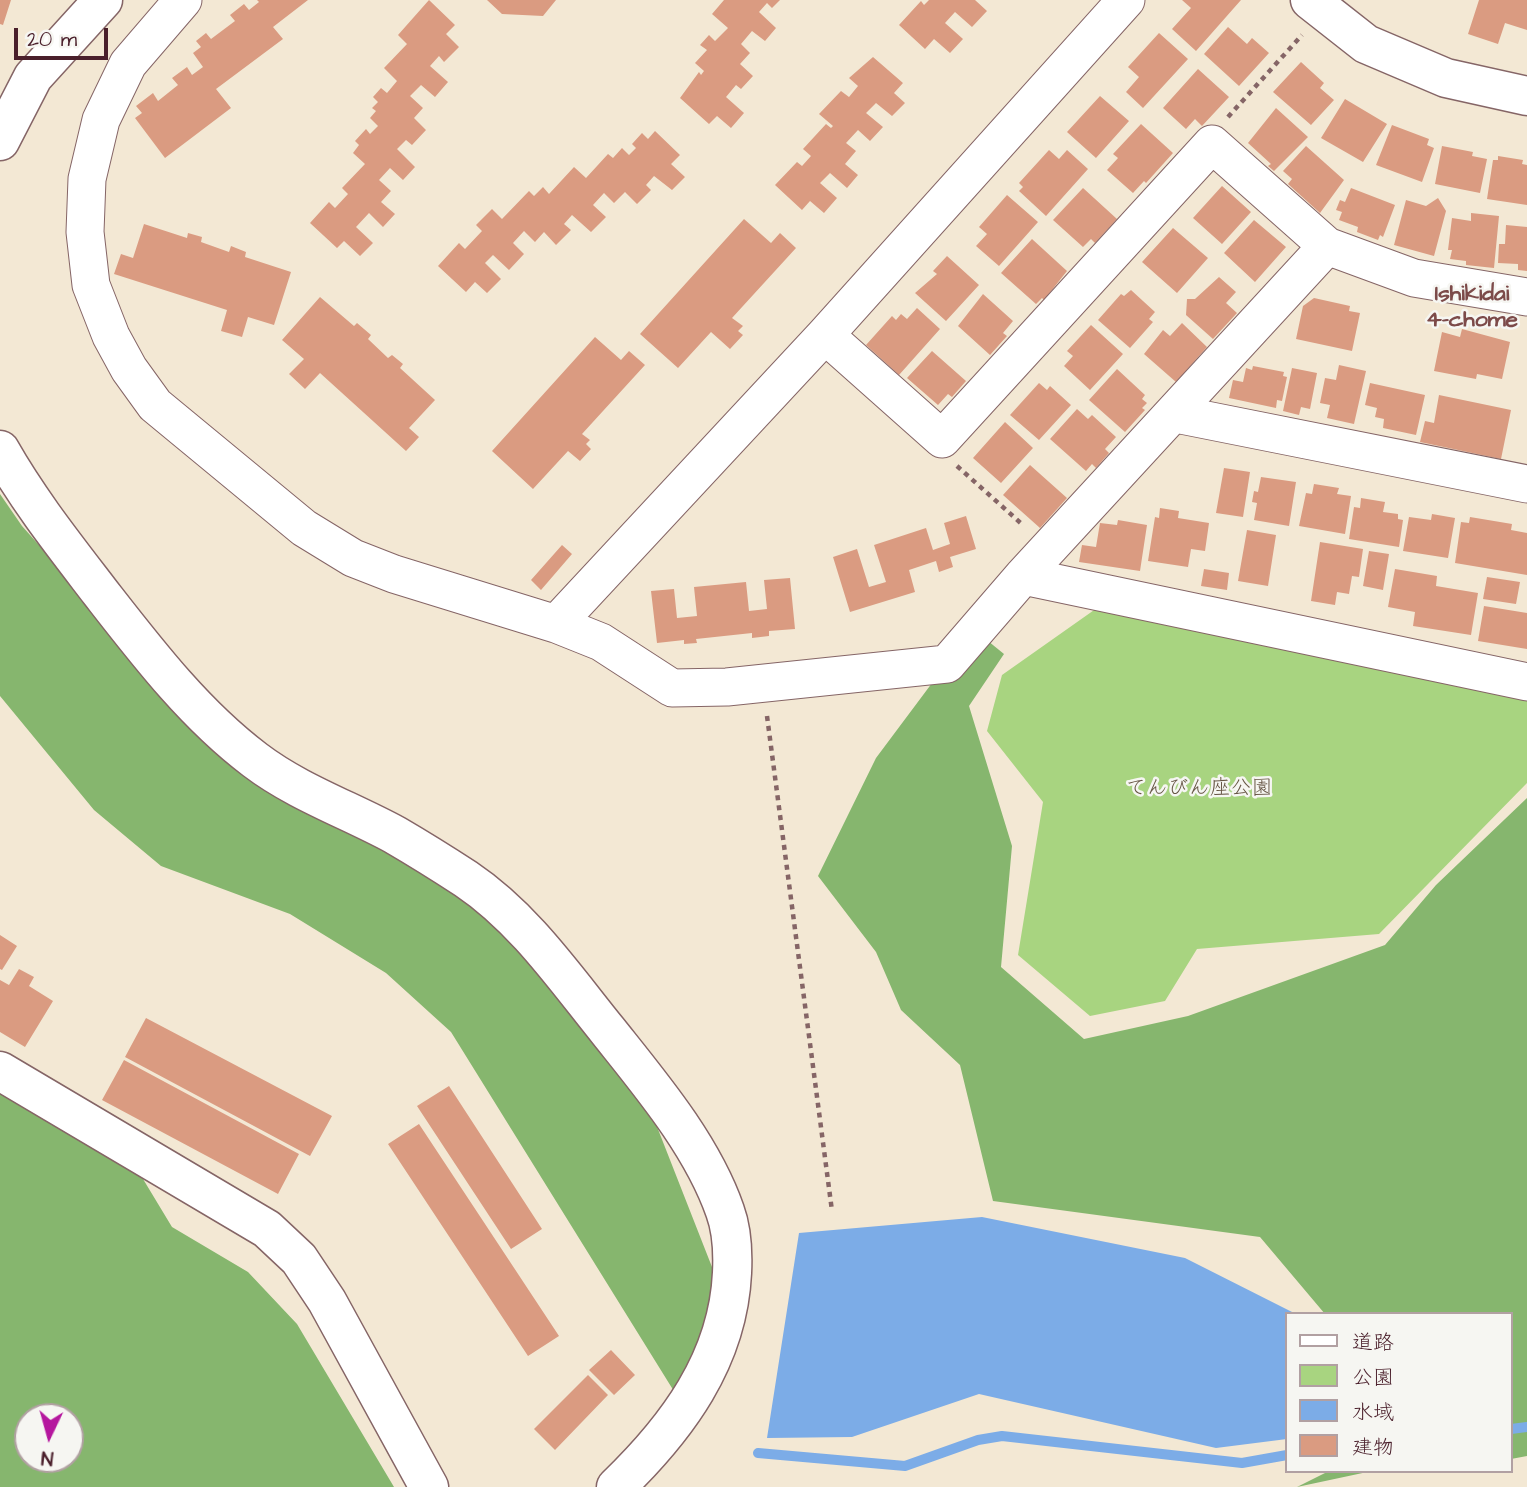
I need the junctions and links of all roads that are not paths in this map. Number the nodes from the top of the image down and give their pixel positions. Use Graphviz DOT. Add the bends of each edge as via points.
graph roads {
  1 [pos="103,0"];
  2 [pos="183,0"];
  3 [pos="1126,0"];
  4 [pos="1307,16"];
  5 [pos="1527,96"];
  6 [pos="0,141"];
  7 [pos="1328,246"];
  8 [pos="1525,307"];
  9 [pos="825,335"];
  10 [pos="1176,414"];
  11 [pos="0,450"];
  12 [pos="1527,484"];
  13 [pos="1023,576"];
  14 [pos="556,624"];
  15 [pos="1527,682"];
  16 [pos="0,1071"];
  17 [pos="429,1487"];
  18 [pos="616,1487"];
  1 -- 6 [label="street" via="33,77"];
  2 -- 14 [label="street" via="128,64 101,120 87,179 85,232 91,285 129,369 155,405 304,528 353,558"];
  3 -- 9 [label="street"];
  4 -- 5 [label="street" via="1446,78"];
  7 -- 8 [label="street" via="1414,278"];
  7 -- 9 [label="street" via="1212,144 942,439"];
  7 -- 10 [label="street"];
  9 -- 14 [label="street"];
  10 -- 12 [label="street"];
  10 -- 13 [label="street"];
  11 -- 18 [label="street" via="35,508 137,640 206,719 256,761 310,794 395,835 469,881 528,933 650,1084 699,1159 726,1212 733,1251 731,1294 721,1336 708,1370 680,1418"];
  13 -- 14 [label="street" via="947,664 763,683 672,688 601,642"];
  13 -- 15 [label="street"];
  16 -- 17 [label="street" via="267,1229 299,1259 327,1301"];
}
